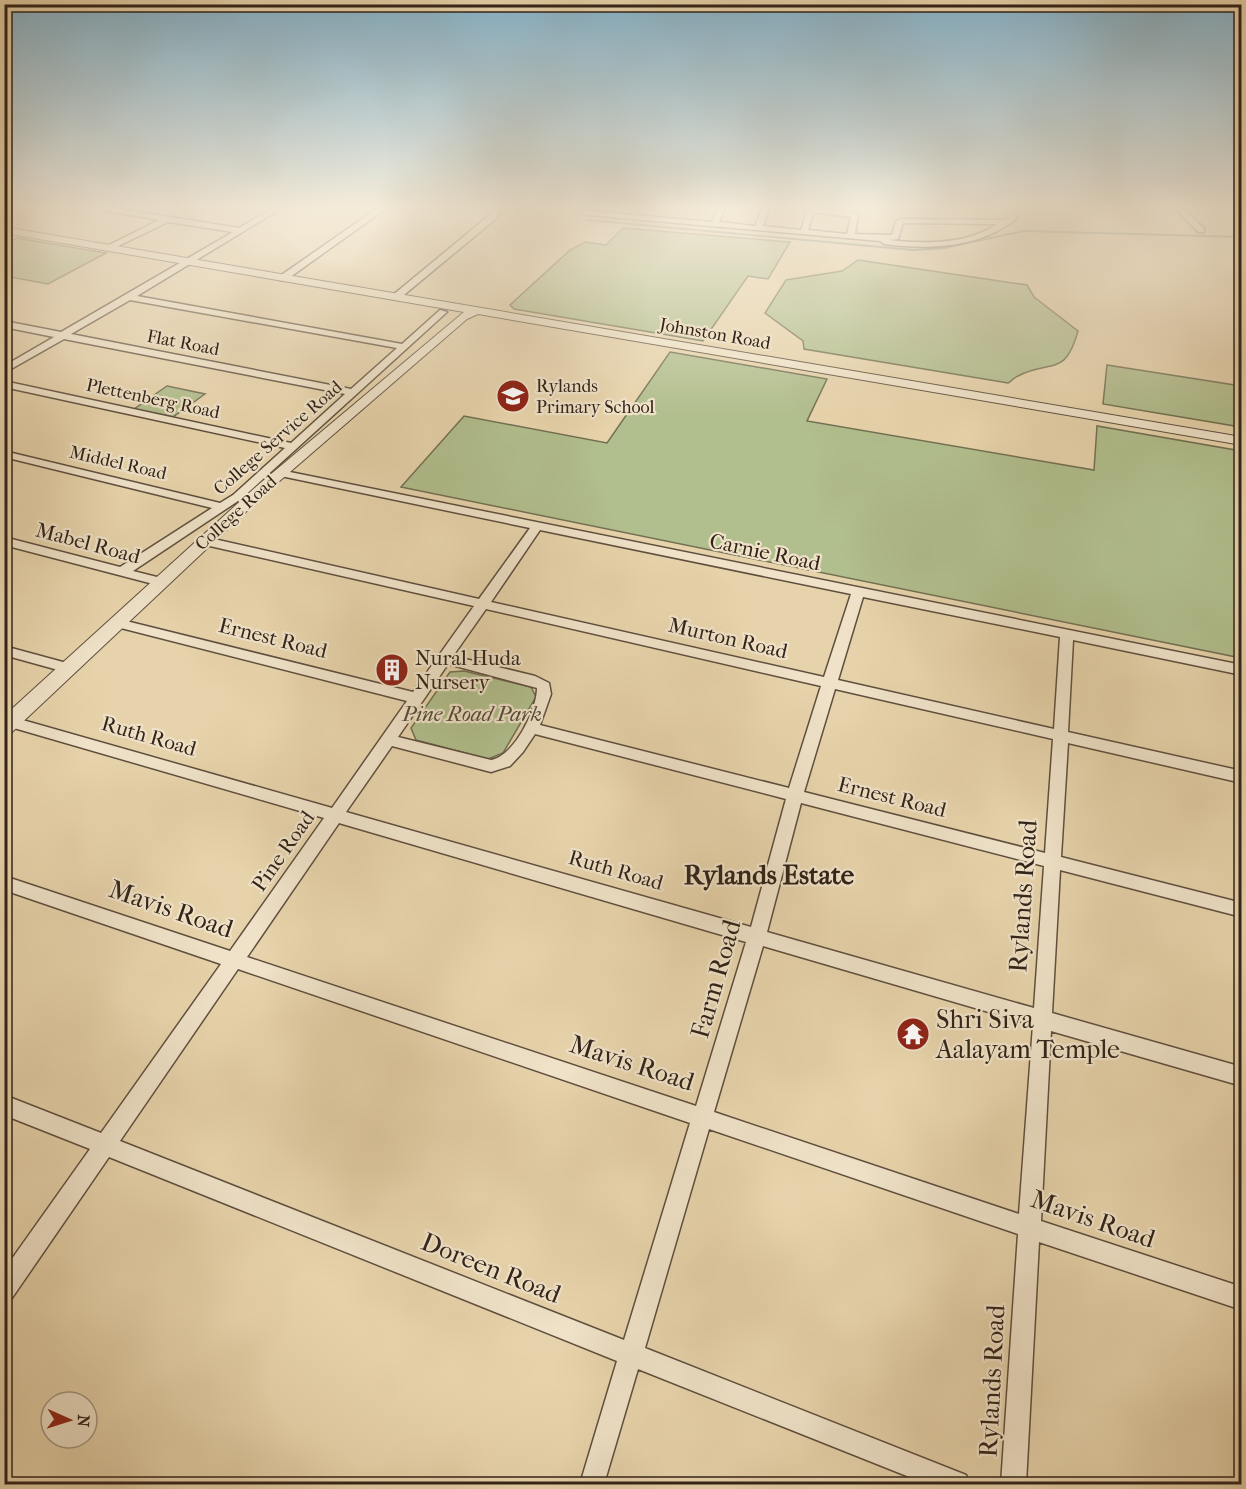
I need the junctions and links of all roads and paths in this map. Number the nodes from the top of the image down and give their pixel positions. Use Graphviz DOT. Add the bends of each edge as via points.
graph roads {
  1 [pos="168,274"];
  2 [pos="262,274"];
  3 [pos="288,274"];
  4 [pos="423,274"];
  5 [pos="283,278"];
  6 [pos="130,297"];
  7 [pos="396,297"];
  8 [pos="477,310"];
  9 [pos="443,312"];
  10 [pos="4,324"];
  11 [pos="64,336"];
  12 [pos="405,347"];
  13 [pos="4,370"];
  14 [pos="4,384"];
  15 [pos="354,393"];
  16 [pos="1242,441"];
  17 [pos="294,447"];
  18 [pos="4,454"];
  19 [pos="280,473"];
  20 [pos="224,507"];
  21 [pos="537,526"];
  22 [pos="4,541"];
  23 [pos="205,541"];
  24 [pos="122,573"];
  25 [pos="161,582"];
  26 [pos="858,591"];
  27 [pos="483,604"];
  28 [pos="118,622"];
  29 [pos="1067,635"];
  30 [pos="4,650"];
  31 [pos="444,659"];
  32 [pos="69,668"];
  33 [pos="1242,670"];
  34 [pos="831,683"];
  35 [pos="417,698"];
  36 [pos="8,725"];
  37 [pos="531,729"];
  38 [pos="1060,736"];
  39 [pos="389,740"];
  40 [pos="1242,777"];
  41 [pos="795,795"];
  42 [pos="336,814"];
  43 [pos="1052,862"];
  44 [pos="4,883"];
  45 [pos="1242,910"];
  46 [pos="757,936"];
  47 [pos="235,961"];
  48 [pos="1041,1019"];
  49 [pos="1242,1077"];
  50 [pos="4,1105"];
  51 [pos="703,1117"];
  52 [pos="106,1146"];
  53 [pos="1029,1227"];
  54 [pos="4,1290"];
  55 [pos="1242,1299"];
  56 [pos="631,1355"];
  57 [pos="592,1485"];
  58 [pos="957,1485"];
  59 [pos="1013,1485"];
  1 -- 6 [label="street"];
  2 -- 5 [label="street, Johnston Road"];
  3 -- 5 [label="street"];
  4 -- 7 [label="street"];
  5 -- 7 [label="street, Johnston Road"];
  6 -- 11 [label="street"];
  6 -- 12 [label="street"];
  7 -- 8 [label="street, Johnston Road"];
  8 -- 16 [label="street, Johnston Road"];
  8 -- 19 [label="street, College Road" via="452,326"];
  9 -- 12 [label="street, College Service Road"];
  10 -- 11 [label="street, Flat Road"];
  11 -- 13 [label="street"];
  11 -- 15 [label="street, Flat Road"];
  12 -- 15 [label="street, College Service Road"];
  14 -- 17 [label="street, Plettenberg Road"];
  15 -- 17 [label="street, College Service Road"];
  17 -- 20 [label="street, College Service Road"];
  18 -- 20 [label="street, Middel Road"];
  19 -- 21 [label="street, Carnie Road"];
  19 -- 23 [label="street, College Road"];
  20 -- 24 [label="street, College Service Road"];
  21 -- 26 [label="street, Carnie Road"];
  21 -- 27 [label="street, Pine Road"];
  22 -- 24 [label="street, Mabel Road"];
  23 -- 25 [label="street, College Road"];
  23 -- 27 [label="street, Murton Road"];
  24 -- 25 [label="street, Mabel Road"];
  25 -- 28 [label="street, College Road"];
  26 -- 29 [label="street, Carnie Road"];
  26 -- 34 [label="street, Farm Road"];
  27 -- 31 [label="street, Pine Road"];
  27 -- 34 [label="street, Murton Road"];
  28 -- 32 [label="street, College Road"];
  28 -- 35 [label="street, Ernest Road"];
  29 -- 33 [label="street, Carnie Road"];
  29 -- 38 [label="street, Rylands Road"];
  30 -- 32 [label="street"];
  31 -- 35 [label="street, Pine Road"];
  31 -- 37 [label="street" via="544,686 543,702"];
  32 -- 36 [label="street, College Road"];
  34 -- 38 [label="street, Murton Road"];
  34 -- 41 [label="street, Farm Road"];
  35 -- 39 [label="street, Pine Road"];
  36 -- 42 [label="street, Ruth Road"];
  37 -- 39 [label="street" via="503,764 491,766"];
  37 -- 41 [label="street, Ernest Road"];
  38 -- 40 [label="street, Murton Road"];
  38 -- 43 [label="street, Rylands Road"];
  39 -- 42 [label="street, Pine Road"];
  41 -- 43 [label="street, Ernest Road"];
  41 -- 46 [label="street, Farm Road"];
  42 -- 46 [label="street, Ruth Road"];
  42 -- 47 [label="street, Pine Road"];
  43 -- 45 [label="street, Ernest Road"];
  43 -- 48 [label="street, Rylands Road"];
  44 -- 47 [label="street, Mavis Road"];
  46 -- 48 [label="street, Ruth Road"];
  46 -- 51 [label="street, Farm Road"];
  47 -- 51 [label="street, Mavis Road"];
  47 -- 52 [label="street, Pine Road"];
  48 -- 49 [label="street, Ruth Road"];
  48 -- 53 [label="street, Rylands Road"];
  50 -- 52 [label="street, Doreen Road"];
  51 -- 53 [label="street, Mavis Road"];
  51 -- 56 [label="street, Farm Road"];
  52 -- 54 [label="street, Pine Road"];
  52 -- 56 [label="street, Doreen Road"];
  53 -- 55 [label="street, Mavis Road"];
  53 -- 59 [label="street, Rylands Road"];
  56 -- 57 [label="street, Farm Road"];
  56 -- 58 [label="street, Doreen Road"];
}
